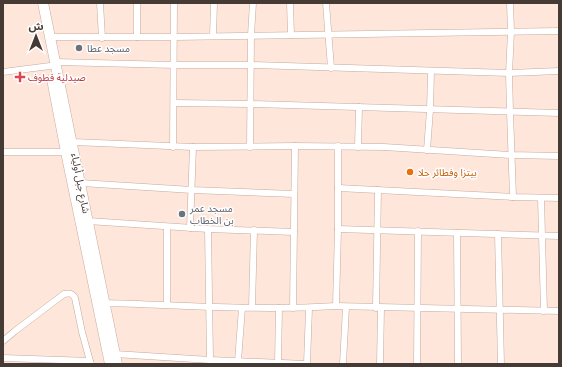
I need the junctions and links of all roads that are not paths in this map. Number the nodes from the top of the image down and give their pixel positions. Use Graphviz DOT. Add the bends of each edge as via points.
graph roads {
  1 [pos="36,3"];
  2 [pos="43,3"];
  3 [pos="100,3"];
  4 [pos="137,3"];
  5 [pos="174,3"];
  6 [pos="214,3"];
  7 [pos="253,3"];
  8 [pos="290,3"];
  9 [pos="326,3"];
  10 [pos="510,3"];
  11 [pos="559,31"];
  12 [pos="511,32"];
  13 [pos="251,35"];
  14 [pos="291,35"];
  15 [pos="329,35"];
  16 [pos="213,36"];
  17 [pos="51,37"];
  18 [pos="137,37"];
  19 [pos="174,37"];
  20 [pos="102,38"];
  21 [pos="53,64"];
  22 [pos="174,65"];
  23 [pos="251,66"];
  24 [pos="331,68"];
  25 [pos="431,71"];
  26 [pos="559,71"];
  27 [pos="3,72"];
  28 [pos="509,74"];
  29 [pos="174,103"];
  30 [pos="250,104"];
  31 [pos="359,107"];
  32 [pos="430,110"];
  33 [pos="510,112"];
  34 [pos="559,113"];
  35 [pos="296,146"];
  36 [pos="338,146"];
  37 [pos="173,147"];
  38 [pos="193,147"];
  39 [pos="250,147"];
  40 [pos="358,147"];
  41 [pos="71,148"];
  42 [pos="427,150"];
  43 [pos="3,152"];
  44 [pos="511,155"];
  45 [pos="559,156"];
  46 [pos="81,183"];
  47 [pos="338,188"];
  48 [pos="192,190"];
  49 [pos="378,190"];
  50 [pos="294,194"];
  51 [pos="513,197"];
  52 [pos="541,198"];
  53 [pos="559,198"];
  54 [pos="88,221"];
  55 [pos="167,226"];
  56 [pos="190,228"];
  57 [pos="208,229"];
  58 [pos="338,229"];
  59 [pos="254,230"];
  60 [pos="377,230"];
  61 [pos="418,231"];
  62 [pos="294,232"];
  63 [pos="457,233"];
  64 [pos="498,234"];
  65 [pos="542,235"];
  66 [pos="559,236"];
  67 [pos="105,303"];
  68 [pos="167,305"];
  69 [pos="209,306"];
  70 [pos="336,306"];
  71 [pos="346,307"];
  72 [pos="242,308"];
  73 [pos="252,308"];
  74 [pos="279,308"];
  75 [pos="293,308"];
  76 [pos="310,308"];
  77 [pos="379,308"];
  78 [pos="418,308"];
  79 [pos="457,309"];
  80 [pos="500,310"];
  81 [pos="544,311"];
  82 [pos="559,311"];
  83 [pos="3,341"];
  84 [pos="3,358"];
  85 [pos="116,359"];
  86 [pos="210,360"];
  87 [pos="238,361"];
  88 [pos="216,362"];
  89 [pos="91,363"];
  90 [pos="254,363"];
  91 [pos="278,363"];
  92 [pos="110,364"];
  93 [pos="290,364"];
  94 [pos="306,364"];
  95 [pos="342,364"];
  96 [pos="380,364"];
  97 [pos="417,364"];
  98 [pos="458,364"];
  99 [pos="501,364"];
  1 -- 21 [label="main road, شارع جبل أولياء"];
  2 -- 17 [label="main road, شارع جبل أولياء"];
  3 -- 20 [label="street"];
  4 -- 18 [label="street"];
  5 -- 19 [label="street"];
  6 -- 16 [label="street"];
  7 -- 13 [label="street"];
  8 -- 14 [label="street"];
  9 -- 15 [label="street"];
  10 -- 12 [label="street"];
  11 -- 12 [label="street"];
  12 -- 15 [label="street"];
  12 -- 28 [label="street"];
  13 -- 14 [label="street"];
  13 -- 16 [label="street"];
  13 -- 23 [label="street"];
  14 -- 15 [label="street"];
  15 -- 24 [label="street"];
  16 -- 19 [label="street"];
  17 -- 20 [label="street"];
  17 -- 21 [label="main road, شارع جبل أولياء"];
  18 -- 19 [label="street"];
  18 -- 20 [label="street"];
  19 -- 22 [label="street"];
  21 -- 22 [label="street"];
  21 -- 27 [label="street"];
  21 -- 41 [label="main road, شارع جبل أولياء"];
  22 -- 23 [label="street"];
  22 -- 29 [label="street"];
  23 -- 24 [label="street"];
  23 -- 30 [label="street"];
  24 -- 25 [label="street"];
  25 -- 28 [label="street"];
  25 -- 32 [label="street"];
  26 -- 28 [label="street"];
  28 -- 33 [label="street"];
  29 -- 30 [label="street"];
  29 -- 37 [label="street"];
  30 -- 31 [label="street"];
  30 -- 39 [label="street"];
  31 -- 32 [label="street"];
  31 -- 40 [label="street"];
  32 -- 33 [label="street"];
  32 -- 42 [label="street"];
  33 -- 34 [label="street"];
  33 -- 44 [label="street"];
  35 -- 36 [label="street"];
  35 -- 39 [label="street"];
  35 -- 50 [label="street"];
  36 -- 40 [label="street"];
  36 -- 47 [label="street"];
  37 -- 38 [label="street"];
  37 -- 41 [label="street"];
  38 -- 39 [label="street"];
  38 -- 48 [label="street"];
  40 -- 42 [label="street"];
  41 -- 43 [label="street"];
  41 -- 46 [label="main road, شارع جبل أولياء"];
  41 -- 92 [label="main road, شارع جبل أولياء"];
  42 -- 44 [label="street"];
  44 -- 45 [label="street"];
  44 -- 51 [label="street"];
  46 -- 48 [label="street"];
  46 -- 54 [label="main road, شارع جبل أولياء"];
  47 -- 49 [label="street"];
  47 -- 58 [label="street"];
  48 -- 50 [label="street"];
  48 -- 56 [label="street"];
  49 -- 51 [label="street"];
  49 -- 60 [label="street"];
  50 -- 62 [label="street"];
  51 -- 52 [label="street"];
  52 -- 53 [label="street"];
  52 -- 65 [label="street"];
  54 -- 55 [label="street"];
  54 -- 67 [label="main road, شارع جبل أولياء"];
  55 -- 56 [label="street"];
  55 -- 68 [label="street"];
  56 -- 57 [label="street"];
  57 -- 59 [label="street"];
  57 -- 69 [label="street"];
  58 -- 60 [label="street"];
  58 -- 70 [label="street"];
  59 -- 62 [label="street"];
  59 -- 73 [label="street"];
  60 -- 61 [label="street"];
  60 -- 77 [label="street"];
  61 -- 63 [label="street"];
  61 -- 78 [label="street"];
  62 -- 75 [label="street"];
  63 -- 64 [label="street"];
  63 -- 79 [label="street"];
  64 -- 65 [label="street"];
  64 -- 80 [label="street"];
  65 -- 66 [label="street"];
  65 -- 81 [label="street"];
  67 -- 68 [label="street"];
  67 -- 85 [label="main road, شارع جبل أولياء"];
  68 -- 69 [label="street"];
  69 -- 72 [label="street"];
  69 -- 86 [label="street"];
  70 -- 71 [label="street"];
  70 -- 76 [label="street"];
  71 -- 77 [label="street"];
  71 -- 95 [label="street"];
  72 -- 73 [label="street"];
  72 -- 87 [label="street"];
  73 -- 74 [label="street"];
  74 -- 75 [label="street"];
  74 -- 91 [label="street"];
  75 -- 76 [label="street"];
  76 -- 94 [label="street"];
  77 -- 78 [label="street"];
  77 -- 96 [label="street"];
  78 -- 79 [label="street"];
  78 -- 97 [label="street"];
  79 -- 80 [label="street"];
  79 -- 98 [label="street"];
  80 -- 81 [label="street"];
  80 -- 99 [label="street"];
  81 -- 82 [label="street"];
  83 -- 89 [label="street" via="14,330 69,293 75,298"];
  84 -- 89 [label="street"];
  85 -- 86 [label="street"];
  86 -- 88 [label="street"];
  87 -- 88 [label="street"];
  87 -- 90 [label="street"];
  90 -- 91 [label="street"];
  91 -- 93 [label="street"];
  93 -- 94 [label="street"];
}
